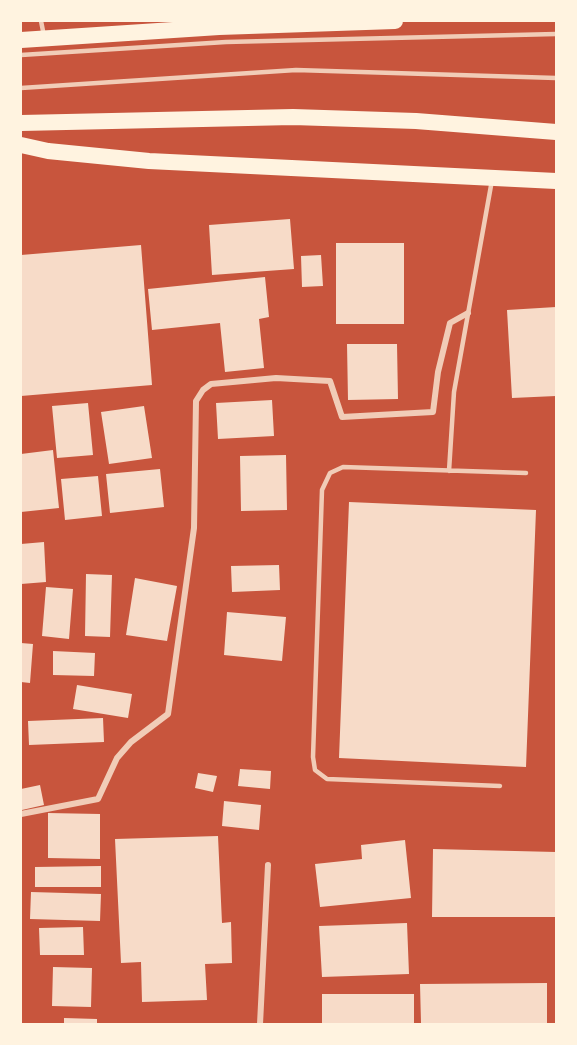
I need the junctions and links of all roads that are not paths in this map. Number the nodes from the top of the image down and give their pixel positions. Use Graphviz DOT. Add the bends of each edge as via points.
graph roads {
  1 [pos="41,21"];
  2 [pos="395,21"];
  3 [pos="173,26"];
  4 [pos="556,34"];
  5 [pos="44,39"];
  6 [pos="21,40"];
  7 [pos="21,55"];
  8 [pos="556,78"];
  9 [pos="21,88"];
  10 [pos="21,123"];
  11 [pos="556,132"];
  12 [pos="21,145"];
  13 [pos="493,177"];
  14 [pos="556,181"];
  15 [pos="468,313"];
  16 [pos="448,471"];
  17 [pos="526,473"];
  18 [pos="500,786"];
  19 [pos="21,814"];
  20 [pos="268,865"];
  21 [pos="260,1024"];
  1 -- 5 [label="lane"];
  2 -- 3 [label="highway"];
  3 -- 5 [label="highway"];
  4 -- 7 [label="lane" via="226,42"];
  5 -- 6 [label="highway"];
  8 -- 9 [label="lane" via="296,70"];
  10 -- 11 [label="highway" via="293,117 416,121"];
  12 -- 13 [label="highway" via="48,152 149,161"];
  13 -- 14 [label="highway"];
  13 -- 15 [label="lane"];
  15 -- 16 [label="lane" via="454,392"];
  15 -- 19 [label="street" via="450,323 433,412 342,417 330,381 276,378 211,384 203,390 196,401 194,528 168,714 117,758 98,798"];
  16 -- 17 [label="lane"];
  16 -- 18 [label="lane" via="343,467 330,473 322,490 315,770 327,779"];
  20 -- 21 [label="street"];
}
